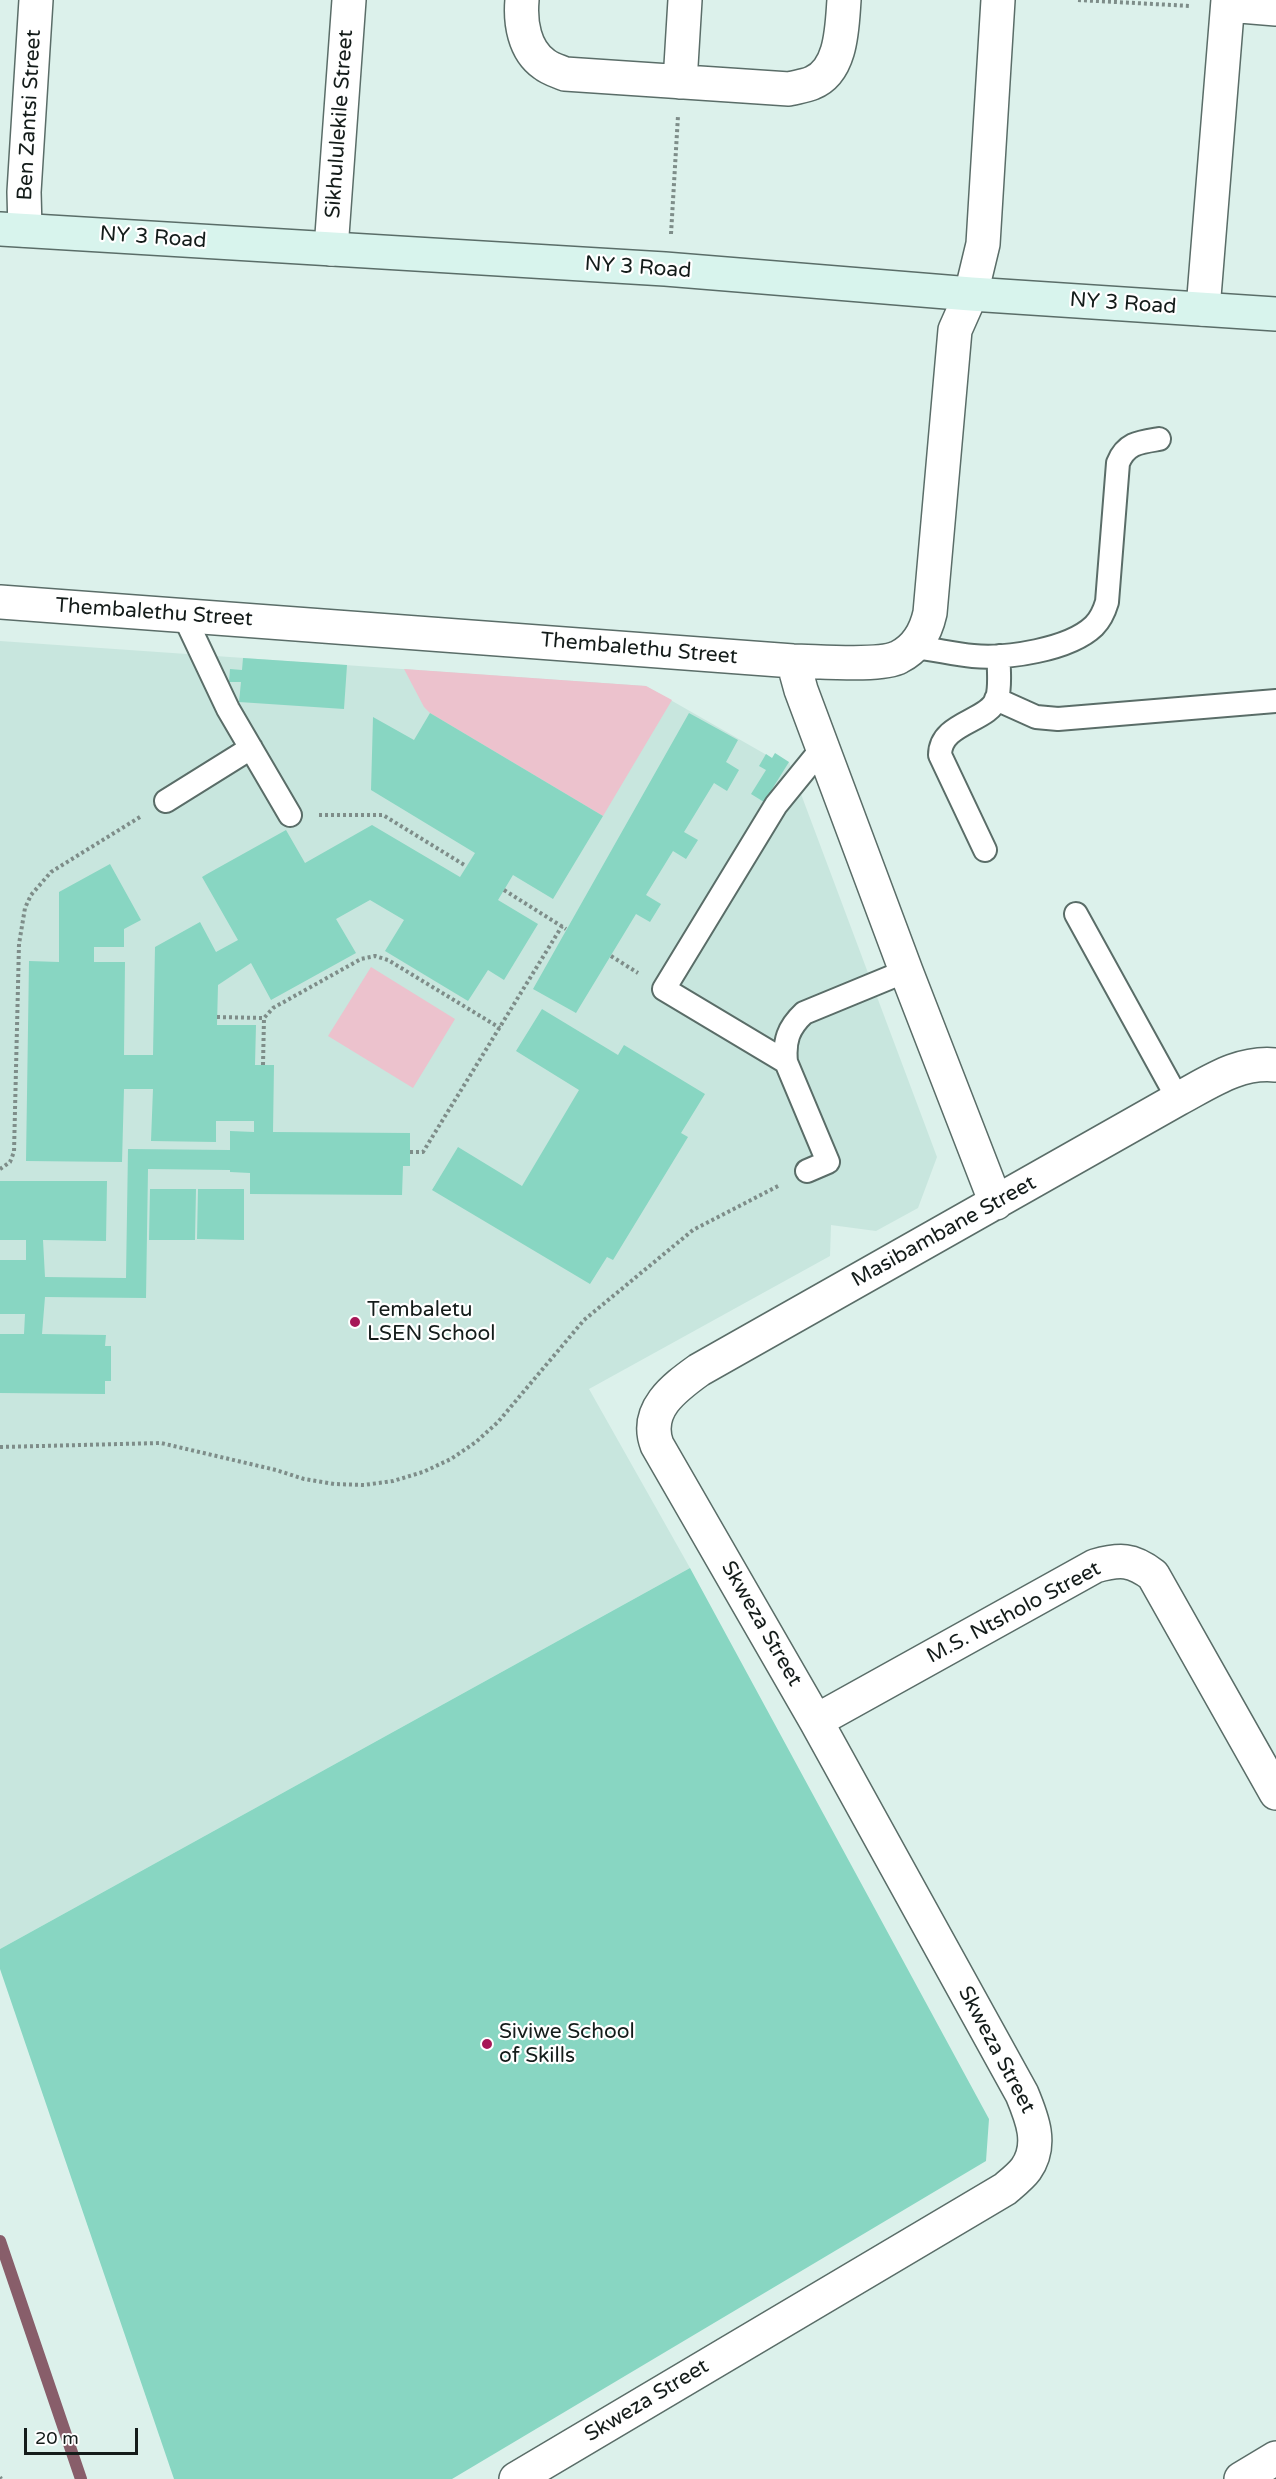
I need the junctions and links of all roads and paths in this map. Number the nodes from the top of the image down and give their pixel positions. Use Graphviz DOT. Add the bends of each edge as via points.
graph roads {
  1 [pos="36,0"];
  2 [pos="349,0"];
  3 [pos="522,0"];
  4 [pos="685,0"];
  5 [pos="844,0"];
  6 [pos="998,0"];
  7 [pos="1078,0"];
  8 [pos="1228,3"];
  9 [pos="1192,6"];
  10 [pos="1276,9"];
  11 [pos="679,97"];
  12 [pos="13,229"];
  13 [pos="670,240"];
  14 [pos="331,249"];
  15 [pos="971,294"];
  16 [pos="1203,309"];
  17 [pos="1276,314"];
  18 [pos="1159,439"];
  19 [pos="0,602"];
  20 [pos="184,616"];
  21 [pos="913,646"];
  22 [pos="999,656"];
  23 [pos="793,661"];
  24 [pos="996,699"];
  25 [pos="1276,701"];
  26 [pos="824,746"];
  27 [pos="251,748"];
  28 [pos="166,801"];
  29 [pos="290,815"];
  30 [pos="985,850"];
  31 [pos="466,866"];
  32 [pos="504,890"];
  33 [pos="1076,914"];
  34 [pos="906,970"];
  35 [pos="217,1017"];
  36 [pos="264,1018"];
  37 [pos="500,1028"];
  38 [pos="786,1062"];
  39 [pos="263,1065"];
  40 [pos="1276,1065"];
  41 [pos="1178,1099"];
  42 [pos="410,1152"];
  43 [pos="0,1169"];
  44 [pos="807,1171"];
  45 [pos="996,1203"];
  46 [pos="657,1445"];
  47 [pos="0,1447"];
  48 [pos="816,1721"];
  49 [pos="1276,1793"];
  50 [pos="1276,2458"];
  51 [pos="516,2479"];
  52 [pos="1241,2479"];
  1 -- 12 [label="street, Ben Zantsi Street" via="24,192"];
  2 -- 14 [label="street, Sikhululekile Street"];
  3 -- 11 [label="street" via="524,32 530,50 543,64 565,74"];
  4 -- 11 [label="street"];
  5 -- 11 [label="street" via="840,45 829,70 814,82 789,89"];
  6 -- 15 [label="street" via="982,244"];
  7 -- 9 [label="path"];
  8 -- 10 [label="street"];
  8 -- 16 [label="street"];
  11 -- 13 [label="path"];
  12 -- 14 [label="street, NY 3 Road"];
  14 -- 15 [label="street, NY 3 Road" via="665,269"];
  15 -- 16 [label="street, NY 3 Road"];
  15 -- 21 [label="street" via="955,330 930,613 926,629"];
  16 -- 17 [label="street, NY 3 Road"];
  18 -- 22 [label="lane" via="1129,446 1118,463 1107,602 1101,618 1078,637 1043,649"];
  19 -- 20 [label="street, Thembalethu Street"];
  20 -- 23 [label="street, Thembalethu Street"];
  20 -- 27 [label="lane"];
  21 -- 22 [label="lane" via="973,656"];
  21 -- 23 [label="street, Thembalethu Street" via="898,658 880,661"];
  22 -- 24 [label="lane"];
  23 -- 26 [label="street"];
  24 -- 25 [label="lane" via="1036,717 1058,719"];
  24 -- 30 [label="lane" via="993,706 947,735 939,755"];
  26 -- 34 [label="street"];
  26 -- 38 [label="lane" via="776,805 664,988"];
  27 -- 28 [label="lane"];
  27 -- 29 [label="lane"];
  28 -- 43 [label="path" via="51,872 25,908 19,944 14,1152 10,1162"];
  29 -- 31 [label="path" via="383,815"];
  32 -- 37 [label="path" via="564,928"];
  33 -- 41 [label="lane"];
  34 -- 38 [label="lane" via="804,1013 787,1034"];
  34 -- 45 [label="street"];
  35 -- 36 [label="path"];
  36 -- 37 [label="path" via="273,1008 361,959 375,956 388,960"];
  36 -- 39 [label="path"];
  37 -- 42 [label="path" via="423,1152"];
  38 -- 44 [label="lane" via="828,1162"];
  40 -- 41 [label="street, Masibambane Street" via="1251,1064 1229,1071"];
  41 -- 45 [label="street, Masibambane Street"];
  44 -- 47 [label="path" via="693,1230 584,1320 498,1422 476,1442 423,1472 364,1485 334,1484 161,1443"];
  45 -- 46 [label="street, Masibambane Street" via="699,1370 670,1391 661,1406 654,1424"];
  46 -- 48 [label="street, Skweza Street"];
  48 -- 49 [label="street, M.S. Ntsholo Street" via="1095,1566 1130,1562 1153,1575"];
  48 -- 51 [label="street, Skweza Street" via="1022,2094 1033,2119 1036,2146 1026,2169 1005,2189"];
  50 -- 52 [label="street"];
}
